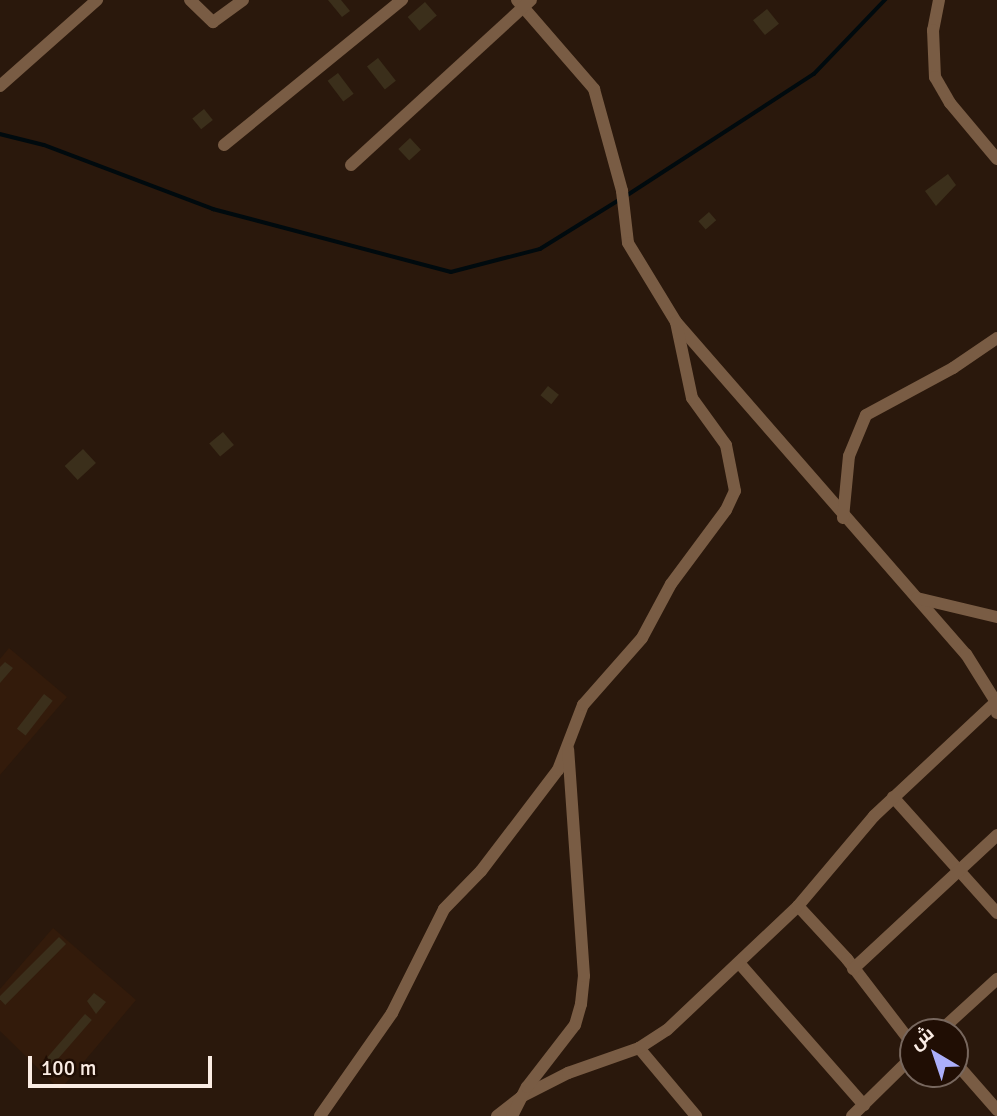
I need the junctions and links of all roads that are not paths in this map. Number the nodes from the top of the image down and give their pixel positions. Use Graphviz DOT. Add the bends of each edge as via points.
graph roads {
  1 [pos="96,0"];
  2 [pos="190,0"];
  3 [pos="243,0"];
  4 [pos="402,0"];
  5 [pos="939,0"];
  6 [pos="524,2"];
  7 [pos="0,86"];
  8 [pos="224,145"];
  9 [pos="997,159"];
  10 [pos="351,165"];
  11 [pos="676,322"];
  12 [pos="997,338"];
  13 [pos="843,518"];
  14 [pos="916,598"];
  15 [pos="997,617"];
  16 [pos="996,707"];
  17 [pos="568,750"];
  18 [pos="893,797"];
  19 [pos="997,835"];
  20 [pos="961,869"];
  21 [pos="798,906"];
  22 [pos="997,913"];
  23 [pos="740,964"];
  24 [pos="853,969"];
  25 [pos="997,979"];
  26 [pos="954,1018"];
  27 [pos="899,1027"];
  28 [pos="639,1048"];
  29 [pos="899,1070"];
  30 [pos="969,1078"];
  31 [pos="521,1097"];
  32 [pos="864,1105"];
  33 [pos="997,1110"];
  34 [pos="320,1116"];
  35 [pos="497,1116"];
  36 [pos="512,1116"];
  37 [pos="696,1116"];
  38 [pos="852,1116"];
  1 -- 7 [label="street"];
  2 -- 3 [label="street" via="213,22"];
  4 -- 8 [label="street"];
  5 -- 9 [label="street" via="933,30 935,77 950,103"];
  6 -- 10 [label="street"];
  6 -- 11 [label="street" via="594,89 622,191 628,243"];
  11 -- 13 [label="street"];
  11 -- 17 [label="street" via="692,398 726,445 735,491 671,584 642,638 583,705"];
  12 -- 13 [label="street" via="953,368 866,415 849,456"];
  13 -- 14 [label="street"];
  14 -- 15 [label="street"];
  14 -- 16 [label="street" via="966,654"];
  16 -- 18 [label="street"];
  17 -- 31 [label="street" via="584,976 581,1004 569,1033"];
  17 -- 34 [label="street" via="496,852 444,909 392,1013"];
  18 -- 20 [label="street"];
  18 -- 21 [label="street"];
  19 -- 20 [label="street"];
  20 -- 22 [label="street"];
  20 -- 24 [label="street"];
  21 -- 23 [label="street"];
  21 -- 24 [label="street"];
  23 -- 28 [label="street" via="667,1030"];
  23 -- 32 [label="street"];
  24 -- 27 [label="street"];
  25 -- 26 [label="street"];
  28 -- 31 [label="street" via="568,1073"];
  28 -- 37 [label="street"];
  29 -- 32 [label="street"];
  30 -- 33 [label="street"];
  31 -- 35 [label="street"];
  31 -- 36 [label="street"];
  32 -- 38 [label="street"];
}
